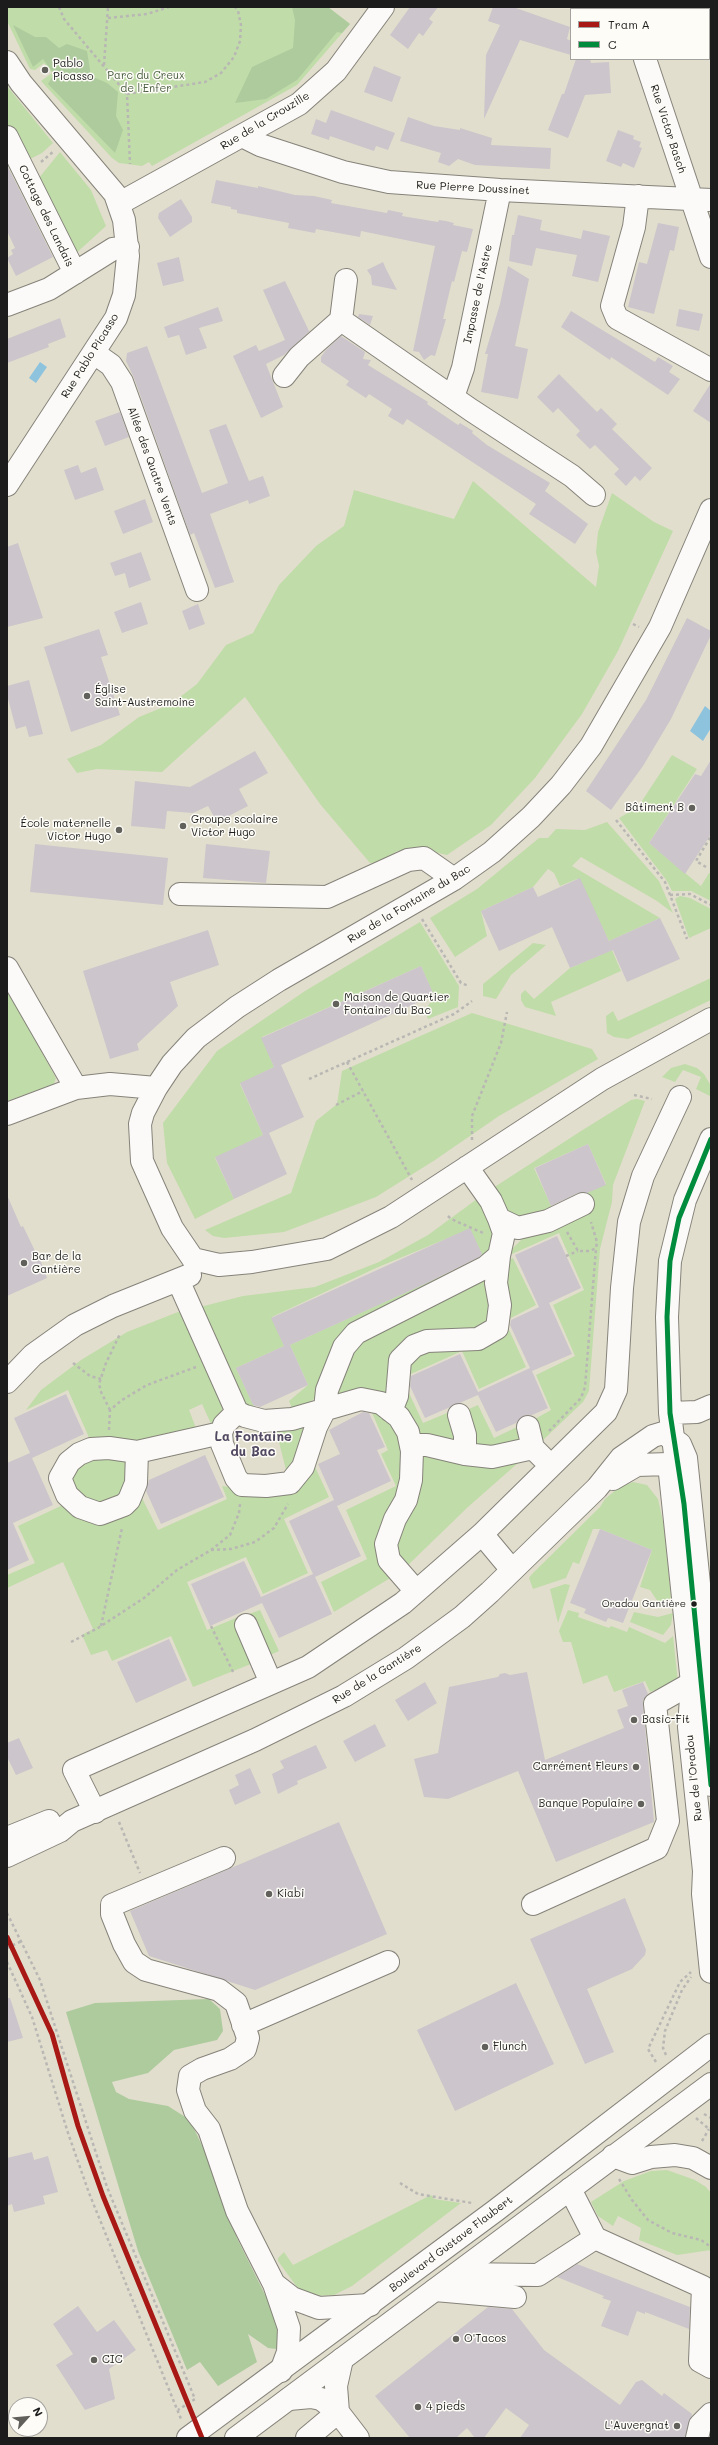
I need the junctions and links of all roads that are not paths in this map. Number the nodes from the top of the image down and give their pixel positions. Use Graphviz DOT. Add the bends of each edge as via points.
graph roads {
  1 [pos="383,7"];
  2 [pos="645,60"];
  3 [pos="7,62"];
  4 [pos="242,136"];
  5 [pos="7,137"];
  6 [pos="500,190"];
  7 [pos="638,196"];
  8 [pos="701,199"];
  9 [pos="120,203"];
  10 [pos="128,247"];
  11 [pos="711,257"];
  12 [pos="75,273"];
  13 [pos="346,280"];
  14 [pos="7,305"];
  15 [pos="341,320"];
  16 [pos="94,353"];
  17 [pos="711,370"];
  18 [pos="284,376"];
  19 [pos="453,397"];
  20 [pos="7,485"];
  21 [pos="594,495"];
  22 [pos="711,510"];
  23 [pos="197,590"];
  24 [pos="454,880"];
  25 [pos="180,894"];
  26 [pos="7,968"];
  27 [pos="711,1019"];
  28 [pos="76,1088"];
  29 [pos="156,1088"];
  30 [pos="680,1097"];
  31 [pos="7,1114"];
  32 [pos="711,1139"];
  33 [pos="472,1163"];
  34 [pos="586,1212"];
  35 [pos="499,1219"];
  36 [pos="500,1251"];
  37 [pos="219,1265"];
  38 [pos="178,1280"];
  39 [pos="8,1379"];
  40 [pos="324,1409"];
  41 [pos="391,1411"];
  42 [pos="237,1412"];
  43 [pos="670,1413"];
  44 [pos="709,1413"];
  45 [pos="459,1415"];
  46 [pos="221,1433"];
  47 [pos="673,1438"];
  48 [pos="411,1445"];
  49 [pos="137,1452"];
  50 [pos="465,1454"];
  51 [pos="669,1464"];
  52 [pos="552,1468"];
  53 [pos="598,1487"];
  54 [pos="482,1534"];
  55 [pos="512,1570"];
  56 [pos="416,1591"];
  57 [pos="246,1625"];
  58 [pos="271,1683"];
  59 [pos="692,1683"];
  60 [pos="711,1700"];
  61 [pos="711,1786"];
  62 [pos="95,1812"];
  63 [pos="698,1816"];
  64 [pos="72,1821"];
  65 [pos="668,1821"];
  66 [pos="7,1838"];
  67 [pos="7,1856"];
  68 [pos="224,1858"];
  69 [pos="533,1904"];
  70 [pos="388,1962"];
  71 [pos="711,1970"];
  72 [pos="243,2025"];
  73 [pos="711,2045"];
  74 [pos="711,2084"];
  75 [pos="613,2156"];
  76 [pos="711,2168"];
  77 [pos="570,2189"];
  78 [pos="595,2238"];
  79 [pos="457,2274"];
  80 [pos="274,2284"];
  81 [pos="707,2285"];
  82 [pos="436,2290"];
  83 [pos="515,2297"];
  84 [pos="370,2304"];
  85 [pos="342,2358"];
  86 [pos="711,2367"];
  87 [pos="281,2371"];
  88 [pos="288,2399"];
  89 [pos="338,2412"];
  90 [pos="711,2414"];
  91 [pos="185,2430"];
  92 [pos="236,2438"];
  93 [pos="307,2438"];
  94 [pos="358,2438"];
  95 [pos="697,2438"];
  1 -- 4 [label="street, Rue de la Crouzille" via="336,71 318,89 299,104"];
  2 -- 8 [label="street, Rue Victor Basch"];
  3 -- 9 [label="street, Rue Pablo Picasso" via="21,83 110,185"];
  4 -- 6 [label="street, Rue Pierre Doussinet" via="260,145 343,172 389,182"];
  4 -- 9 [label="street, Rue de la Crouzille"];
  5 -- 12 [label="street, Cottage des Landais"];
  6 -- 7 [label="street, Rue Pierre Doussinet"];
  6 -- 19 [label="street, Impasse de l'Astre" via="463,368"];
  7 -- 8 [label="street, Rue Pierre Doussinet"];
  7 -- 17 [label="street" via="634,227 612,306 617,318"];
  8 -- 11 [label="street"];
  9 -- 10 [label="street, Rue Pablo Picasso"];
  10 -- 12 [label="street" via="113,249"];
  10 -- 16 [label="street, Rue Pablo Picasso" via="128,277 122,303 111,327"];
  12 -- 14 [label="street" via="40,294"];
  13 -- 15 [label="street"];
  15 -- 18 [label="street" via="299,357"];
  15 -- 19 [label="street"];
  16 -- 20 [label="street, Rue Pablo Picasso"];
  16 -- 23 [label="street, Allée des Quatre Vents" via="111,365 122,382"];
  19 -- 21 [label="street" via="572,476"];
  22 -- 24 [label="street, Rue de la Fontaine du Bac" via="660,628 591,746 561,785 531,817 492,852"];
  24 -- 25 [label="street" via="424,858 408,860 327,897"];
  24 -- 29 [label="street, Rue de la Fontaine du Bac" via="237,1007 196,1038 172,1064"];
  26 -- 28 [label="street"];
  27 -- 33 [label="street, Rue de la Fontaine du Bac" via="602,1079"];
  28 -- 29 [label="street" via="110,1084"];
  28 -- 31 [label="street"];
  29 -- 37 [label="street, Rue de la Fontaine du Bac" via="140,1124 142,1161 172,1228 193,1259"];
  30 -- 52 [label="street" via="643,1176 629,1222 616,1390 606,1412"];
  32 -- 43 [label="street" via="685,1200 670,1261 667,1316"];
  33 -- 35 [label="street"];
  33 -- 37 [label="street, Rue de la Fontaine du Bac" via="391,1217 327,1249"];
  34 -- 35 [label="street" via="518,1228"];
  35 -- 36 [label="street" via="504,1233"];
  36 -- 40 [label="street" via="486,1267 356,1333 344,1347 327,1390"];
  36 -- 41 [label="street" via="496,1283 500,1305 497,1328 478,1339 427,1341 414,1346 400,1360 397,1396"];
  37 -- 38 [label="street, Rue de la Fontaine du Bac"];
  38 -- 39 [label="street, Rue de la Fontaine du Bac" via="113,1306 75,1325 33,1355"];
  38 -- 42 [label="street"];
  40 -- 41 [label="street" via="361,1399 382,1403"];
  40 -- 42 [label="street" via="292,1419 264,1421"];
  40 -- 46 [label="street" via="303,1467 290,1483 242,1485 236,1478 222,1444"];
  41 -- 48 [label="street" via="399,1417 405,1427"];
  42 -- 46 [label="street" via="224,1425"];
  43 -- 44 [label="street"];
  43 -- 47 [label="street"];
  45 -- 50 [label="street" via="465,1435"];
  46 -- 49 [label="street"];
  47 -- 51 [label="street"];
  47 -- 53 [label="street, Rue de la Gantière" via="662,1433 653,1436 621,1458"];
  47 -- 60 [label="street" via="680,1444 686,1458"];
  47 -- 61 [label="street" via="684,1504"];
  48 -- 50 [label="street" via="427,1445"];
  48 -- 56 [label="street" via="411,1480 406,1500 395,1519 386,1544 390,1560"];
  49 -- 49 [label="street" via="109,1448 91,1449 79,1454 69,1462 60,1478 62,1486 67,1495 88,1511 100,1514 124,1505 136,1483"];
  50 -- 52 [label="street" via="492,1457 531,1438"];
  51 -- 53 [label="street, Rue de la Gantière" via="637,1465"];
  51 -- 59 [label="street, Rue de l'Oradou"];
  52 -- 54 [label="street"];
  53 -- 55 [label="street, Rue de la Gantière"];
  54 -- 55 [label="street"];
  54 -- 56 [label="street"];
  55 -- 62 [label="street, Rue de la Gantière" via="462,1617 406,1658 344,1696 255,1740"];
  56 -- 58 [label="street" via="403,1603 308,1667"];
  57 -- 58 [label="street"];
  58 -- 62 [label="street" via="74,1770"];
  59 -- 63 [label="street, Rue de l'Oradou" via="689,1727"];
  59 -- 65 [label="street" via="655,1704"];
  62 -- 64 [label="street, Rue de la Gantière"];
  63 -- 65 [label="street"];
  63 -- 71 [label="street, Rue de l'Oradou"];
  64 -- 66 [label="street, Rue de la Gantière" via="56,1818"];
  64 -- 67 [label="street, Rue de la Gantière" via="60,1830"];
  65 -- 69 [label="street" via="657,1848"];
  68 -- 72 [label="street" via="112,1905 112,1914 134,1962 146,1970 218,1990 236,2003"];
  70 -- 72 [label="street"];
  72 -- 80 [label="street" via="248,2038 245,2049 230,2059 190,2076 188,2090 195,2111 209,2129 237,2211"];
  73 -- 84 [label="street, Boulevard Gustave Flaubert"];
  74 -- 75 [label="street"];
  75 -- 76 [label="street" via="632,2163 651,2157 675,2155 693,2158"];
  75 -- 77 [label="street"];
  77 -- 78 [label="street"];
  77 -- 79 [label="street"];
  78 -- 79 [label="street" via="538,2275"];
  78 -- 81 [label="street"];
  79 -- 82 [label="street"];
  80 -- 84 [label="street" via="292,2298 319,2308"];
  80 -- 87 [label="street" via="289,2328 288,2352"];
  81 -- 86 [label="street" via="700,2361"];
  82 -- 83 [label="street"];
  82 -- 85 [label="street"];
  84 -- 87 [label="street, Boulevard Gustave Flaubert"];
  85 -- 88 [label="street"];
  85 -- 89 [label="street" via="336,2386"];
  87 -- 91 [label="street, Boulevard Gustave Flaubert"];
  88 -- 89 [label="street" via="321,2399"];
  88 -- 92 [label="street"];
  89 -- 93 [label="street"];
  89 -- 94 [label="street"];
  90 -- 95 [label="street" via="700,2426"];
}
